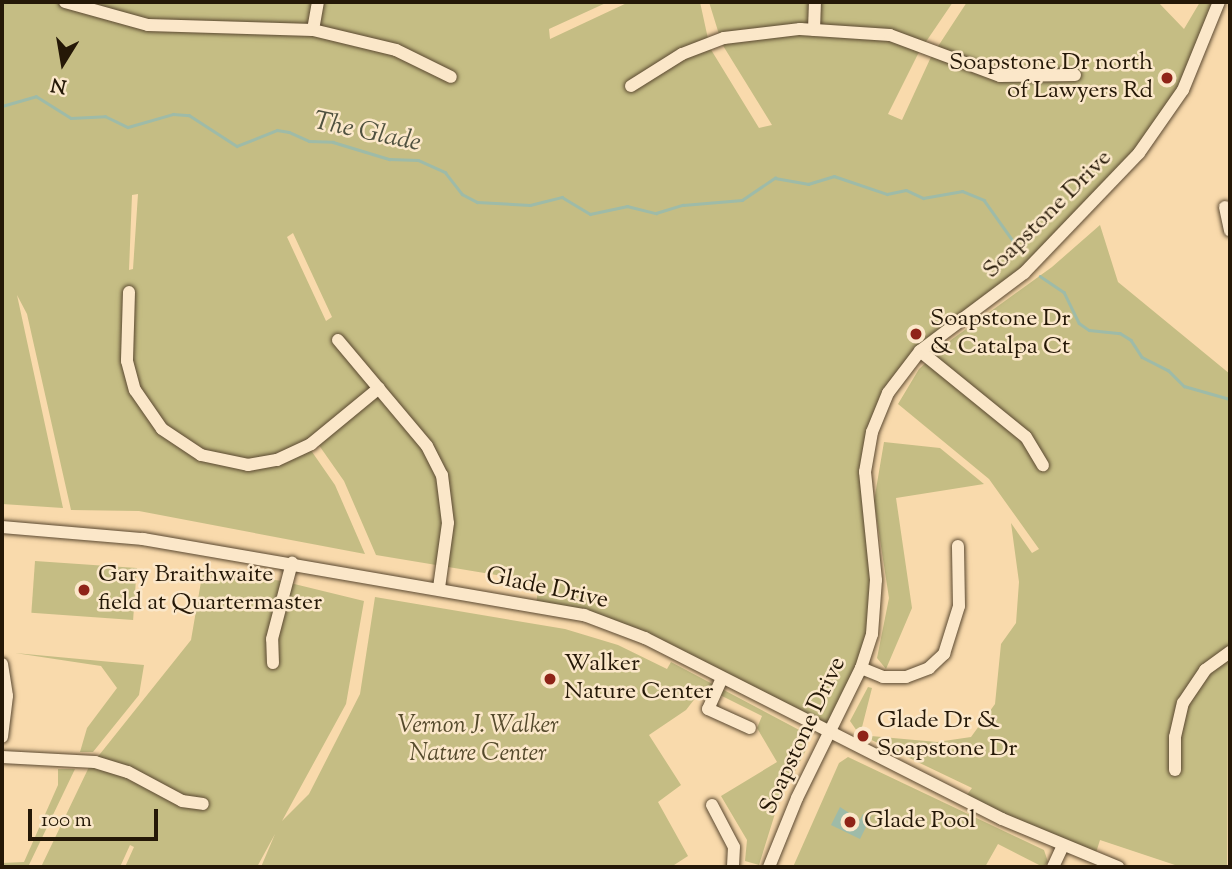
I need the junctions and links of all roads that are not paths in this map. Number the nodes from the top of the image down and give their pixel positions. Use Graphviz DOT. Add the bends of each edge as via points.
graph roads {
  1 [pos="65,2"];
  2 [pos="318,2"];
  3 [pos="815,2"];
  4 [pos="1219,2"];
  5 [pos="313,30"];
  6 [pos="814,30"];
  7 [pos="1075,75"];
  8 [pos="451,77"];
  9 [pos="631,86"];
  10 [pos="1225,207"];
  11 [pos="1230,230"];
  12 [pos="129,292"];
  13 [pos="338,340"];
  14 [pos="919,351"];
  15 [pos="379,388"];
  16 [pos="1043,465"];
  17 [pos="2,527"];
  18 [pos="958,546"];
  19 [pos="292,563"];
  20 [pos="439,588"];
  21 [pos="1230,652"];
  22 [pos="273,663"];
  23 [pos="2,664"];
  24 [pos="861,668"];
  25 [pos="722,678"];
  26 [pos="750,729"];
  27 [pos="828,732"];
  28 [pos="2,737"];
  29 [pos="2,757"];
  30 [pos="1175,770"];
  31 [pos="204,804"];
  32 [pos="712,805"];
  33 [pos="1063,846"];
  34 [pos="733,867"];
  35 [pos="769,867"];
  36 [pos="1053,867"];
  37 [pos="1118,867"];
  1 -- 5 [label="street" via="148,25"];
  2 -- 5 [label="street"];
  3 -- 6 [label="street"];
  4 -- 14 [label="street, Soapstone Drive" via="1183,90 1139,153 1024,273"];
  5 -- 8 [label="street" via="396,50"];
  6 -- 7 [label="street" via="890,34 1000,76"];
  6 -- 9 [label="street" via="768,30 724,38 682,54"];
  10 -- 11 [label="street"];
  12 -- 15 [label="street" via="127,361 135,390 162,429 201,455 248,465 277,460 315,441"];
  13 -- 15 [label="street"];
  14 -- 16 [label="street" via="1026,437"];
  14 -- 24 [label="street, Soapstone Drive" via="888,393 867,454 865,503 877,591 872,634"];
  15 -- 20 [label="street" via="427,446 442,475 448,523"];
  17 -- 19 [label="street, Glade Drive" via="143,538"];
  18 -- 24 [label="street" via="959,606 944,654 929,668 906,677 883,677"];
  19 -- 20 [label="street, Glade Drive"];
  19 -- 22 [label="street" via="272,639"];
  20 -- 25 [label="street, Glade Drive" via="608,622"];
  21 -- 30 [label="street" via="1205,670 1186,697 1175,737"];
  23 -- 28 [label="street" via="7,696"];
  24 -- 27 [label="street, Soapstone Drive"];
  25 -- 26 [label="street" via="708,709"];
  25 -- 27 [label="street, Glade Drive"];
  27 -- 33 [label="street, Glade Drive"];
  27 -- 35 [label="street, Soapstone Drive"];
  29 -- 31 [label="street" via="103,764 182,801"];
  32 -- 34 [label="street" via="734,847"];
  33 -- 36 [label="street"];
  33 -- 37 [label="street, Glade Drive"];
}
